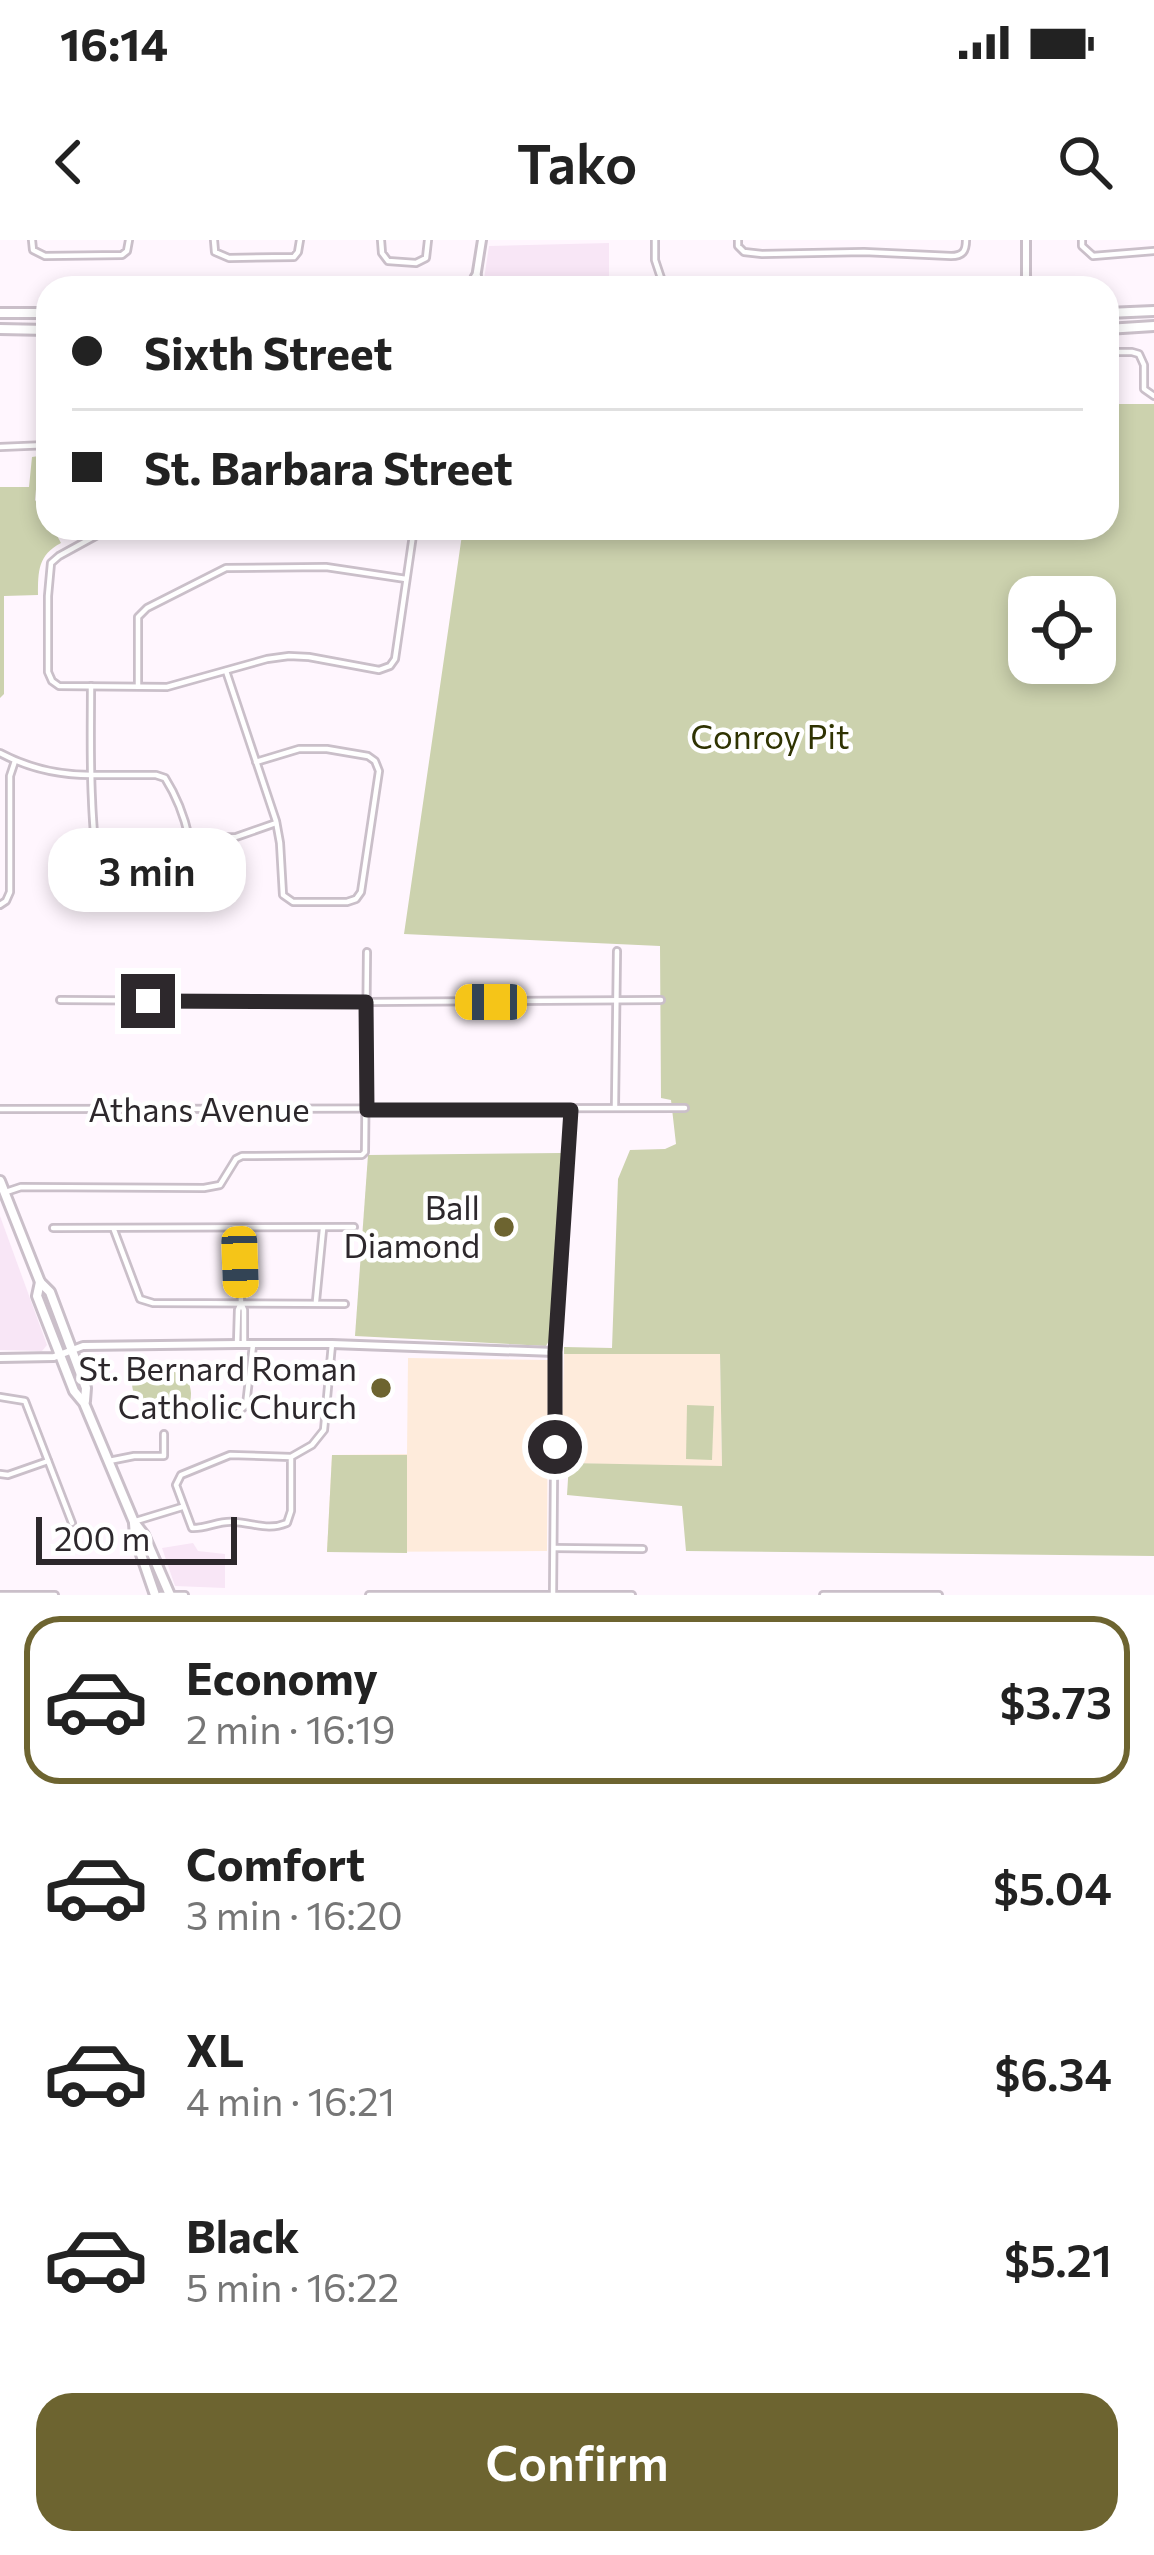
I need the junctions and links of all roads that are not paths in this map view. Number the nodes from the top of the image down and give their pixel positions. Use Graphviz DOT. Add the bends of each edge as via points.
graph roads {
  1 [pos="32,240"];
  2 [pos="128,240"];
  3 [pos="214,240"];
  4 [pos="300,240"];
  5 [pos="381,240"];
  6 [pos="428,240"];
  7 [pos="482,240"];
  8 [pos="656,240"];
  9 [pos="738,240"];
  10 [pos="966,240"];
  11 [pos="1026,240"];
  12 [pos="1082,240"];
  13 [pos="1154,250"];
  14 [pos="476,276"];
  15 [pos="660,276"];
  16 [pos="1025,276"];
  17 [pos="1154,310"];
  18 [pos="1119,312"];
  19 [pos="0,313"];
  20 [pos="36,313"];
  21 [pos="1154,326"];
  22 [pos="1119,327"];
  23 [pos="0,329"];
  24 [pos="36,330"];
  25 [pos="1119,352"];
  26 [pos="1154,396"];
  27 [pos="36,446"];
  28 [pos="0,447"];
  29 [pos="88,540"];
  30 [pos="412,540"];
  31 [pos="406,579"];
  32 [pos="226,671"];
  33 [pos="91,686"];
  34 [pos="138,686"];
  35 [pos="0,753"];
  36 [pos="15,761"];
  37 [pos="256,762"];
  38 [pos="92,775"];
  39 [pos="0,823"];
  40 [pos="10,823"];
  41 [pos="276,823"];
  42 [pos="191,838"];
  43 [pos="0,904"];
  44 [pos="617,951"];
  45 [pos="367,952"];
  46 [pos="60,1000"];
  47 [pos="661,1000"];
  48 [pos="617,1001"];
  49 [pos="366,1002"];
  50 [pos="615,1106"];
  51 [pos="685,1108"];
  52 [pos="0,1109"];
  53 [pos="367,1110"];
  54 [pos="571,1110"];
  55 [pos="0,1181"];
  56 [pos="5,1192"];
  57 [pos="354,1227"];
  58 [pos="53,1228"];
  59 [pos="239,1229"];
  60 [pos="323,1229"];
  61 [pos="114,1230"];
  62 [pos="40,1282"];
  63 [pos="316,1303"];
  64 [pos="241,1304"];
  65 [pos="345,1304"];
  66 [pos="245,1344"];
  67 [pos="332,1344"];
  68 [pos="72,1350"];
  69 [pos="555,1352"];
  70 [pos="60,1354"];
  71 [pos="0,1358"];
  72 [pos="0,1396"];
  73 [pos="84,1403"];
  74 [pos="237,1412"];
  75 [pos="164,1434"];
  76 [pos="291,1457"];
  77 [pos="48,1461"];
  78 [pos="109,1461"];
  79 [pos="0,1474"];
  80 [pos="182,1507"];
  81 [pos="72,1522"];
  82 [pos="134,1522"];
  83 [pos="554,1548"];
  84 [pos="643,1549"];
  85 [pos="553,1594"];
  86 [pos="0,1595"];
  87 [pos="55,1595"];
  88 [pos="157,1595"];
  89 [pos="170,1595"];
  90 [pos="184,1595"];
  91 [pos="369,1595"];
  92 [pos="632,1595"];
  93 [pos="823,1595"];
  94 [pos="888,1595"];
  95 [pos="940,1595"];
  1 -- 2 [label="street" via="45,256 122,255"];
  3 -- 4 [label="street" via="215,252 229,258 294,257"];
  5 -- 6 [label="street" via="388,261 416,263 426,257"];
  7 -- 14 [label="street"];
  8 -- 15 [label="street"];
  9 -- 10 [label="street" via="744,251 762,254 951,256 962,254"];
  11 -- 16 [label="street"];
  12 -- 13 [label="street" via="1093,256"];
  17 -- 18 [label="main road"];
  19 -- 20 [label="main road"];
  21 -- 22 [label="main road"];
  23 -- 24 [label="main road"];
  25 -- 26 [label="street" via="1139,355 1144,389"];
  27 -- 28 [label="street"];
  29 -- 33 [label="street" via="51,562 50,677 59,686"];
  30 -- 31 [label="street"];
  31 -- 32 [label="street" via="390,666 296,656"];
  31 -- 34 [label="street" via="326,567 226,568 138,616"];
  32 -- 34 [label="street" via="181,685"];
  32 -- 37 [label="street"];
  33 -- 34 [label="street"];
  33 -- 38 [label="street"];
  35 -- 36 [label="street"];
  36 -- 38 [label="street"];
  36 -- 40 [label="street"];
  37 -- 41 [label="street"];
  37 -- 41 [label="street" via="308,748 366,755 378,766 356,899 285,899"];
  38 -- 42 [label="street" via="165,778"];
  38 -- 42 [label="street" via="102,899 186,900"];
  39 -- 40 [label="street"];
  40 -- 43 [label="street" via="10,892"];
  41 -- 42 [label="street" via="236,837"];
  44 -- 48 [label="street"];
  45 -- 49 [label="street"];
  46 -- 49 [label="street"];
  47 -- 48 [label="street"];
  48 -- 49 [label="street"];
  48 -- 50 [label="street"];
  49 -- 53 [label="street"];
  50 -- 51 [label="street, Athans Avenue"];
  50 -- 54 [label="street, Athans Avenue"];
  52 -- 53 [label="street, Athans Avenue"];
  53 -- 54 [label="street, Athans Avenue"];
  53 -- 56 [label="street" via="362,1155 242,1156 220,1185 204,1188"];
  54 -- 69 [label="street"];
  55 -- 56 [label="main road"];
  56 -- 62 [label="main road"];
  57 -- 60 [label="street"];
  58 -- 61 [label="street"];
  59 -- 60 [label="street"];
  59 -- 61 [label="street"];
  59 -- 64 [label="street"];
  60 -- 63 [label="street"];
  61 -- 64 [label="street" via="140,1299"];
  62 -- 68 [label="main road"];
  62 -- 70 [label="main road" via="37,1296"];
  63 -- 64 [label="street"];
  63 -- 65 [label="street"];
  64 -- 66 [label="street"];
  66 -- 67 [label="street"];
  66 -- 68 [label="street"];
  66 -- 74 [label="street" via="246,1405"];
  67 -- 69 [label="street"];
  67 -- 76 [label="street" via="324,1430"];
  68 -- 70 [label="street"];
  68 -- 73 [label="main road"];
  69 -- 83 [label="street"];
  70 -- 71 [label="street"];
  70 -- 73 [label="main road"];
  72 -- 77 [label="street" via="25,1401"];
  73 -- 78 [label="main road"];
  75 -- 78 [label="street" via="164,1456"];
  76 -- 80 [label="street" via="230,1455 181,1475"];
  76 -- 80 [label="street" via="291,1510 281,1526 192,1528"];
  77 -- 79 [label="street"];
  77 -- 81 [label="street"];
  78 -- 82 [label="main road"];
  80 -- 82 [label="street"];
  82 -- 88 [label="main road"];
  82 -- 89 [label="main road"];
  83 -- 84 [label="street"];
  83 -- 85 [label="street"];
  85 -- 91 [label="street"];
  85 -- 92 [label="street"];
  86 -- 87 [label="street"];
  88 -- 89 [label="street"];
  89 -- 90 [label="street"];
  93 -- 94 [label="street"];
  94 -- 95 [label="street"];
}
